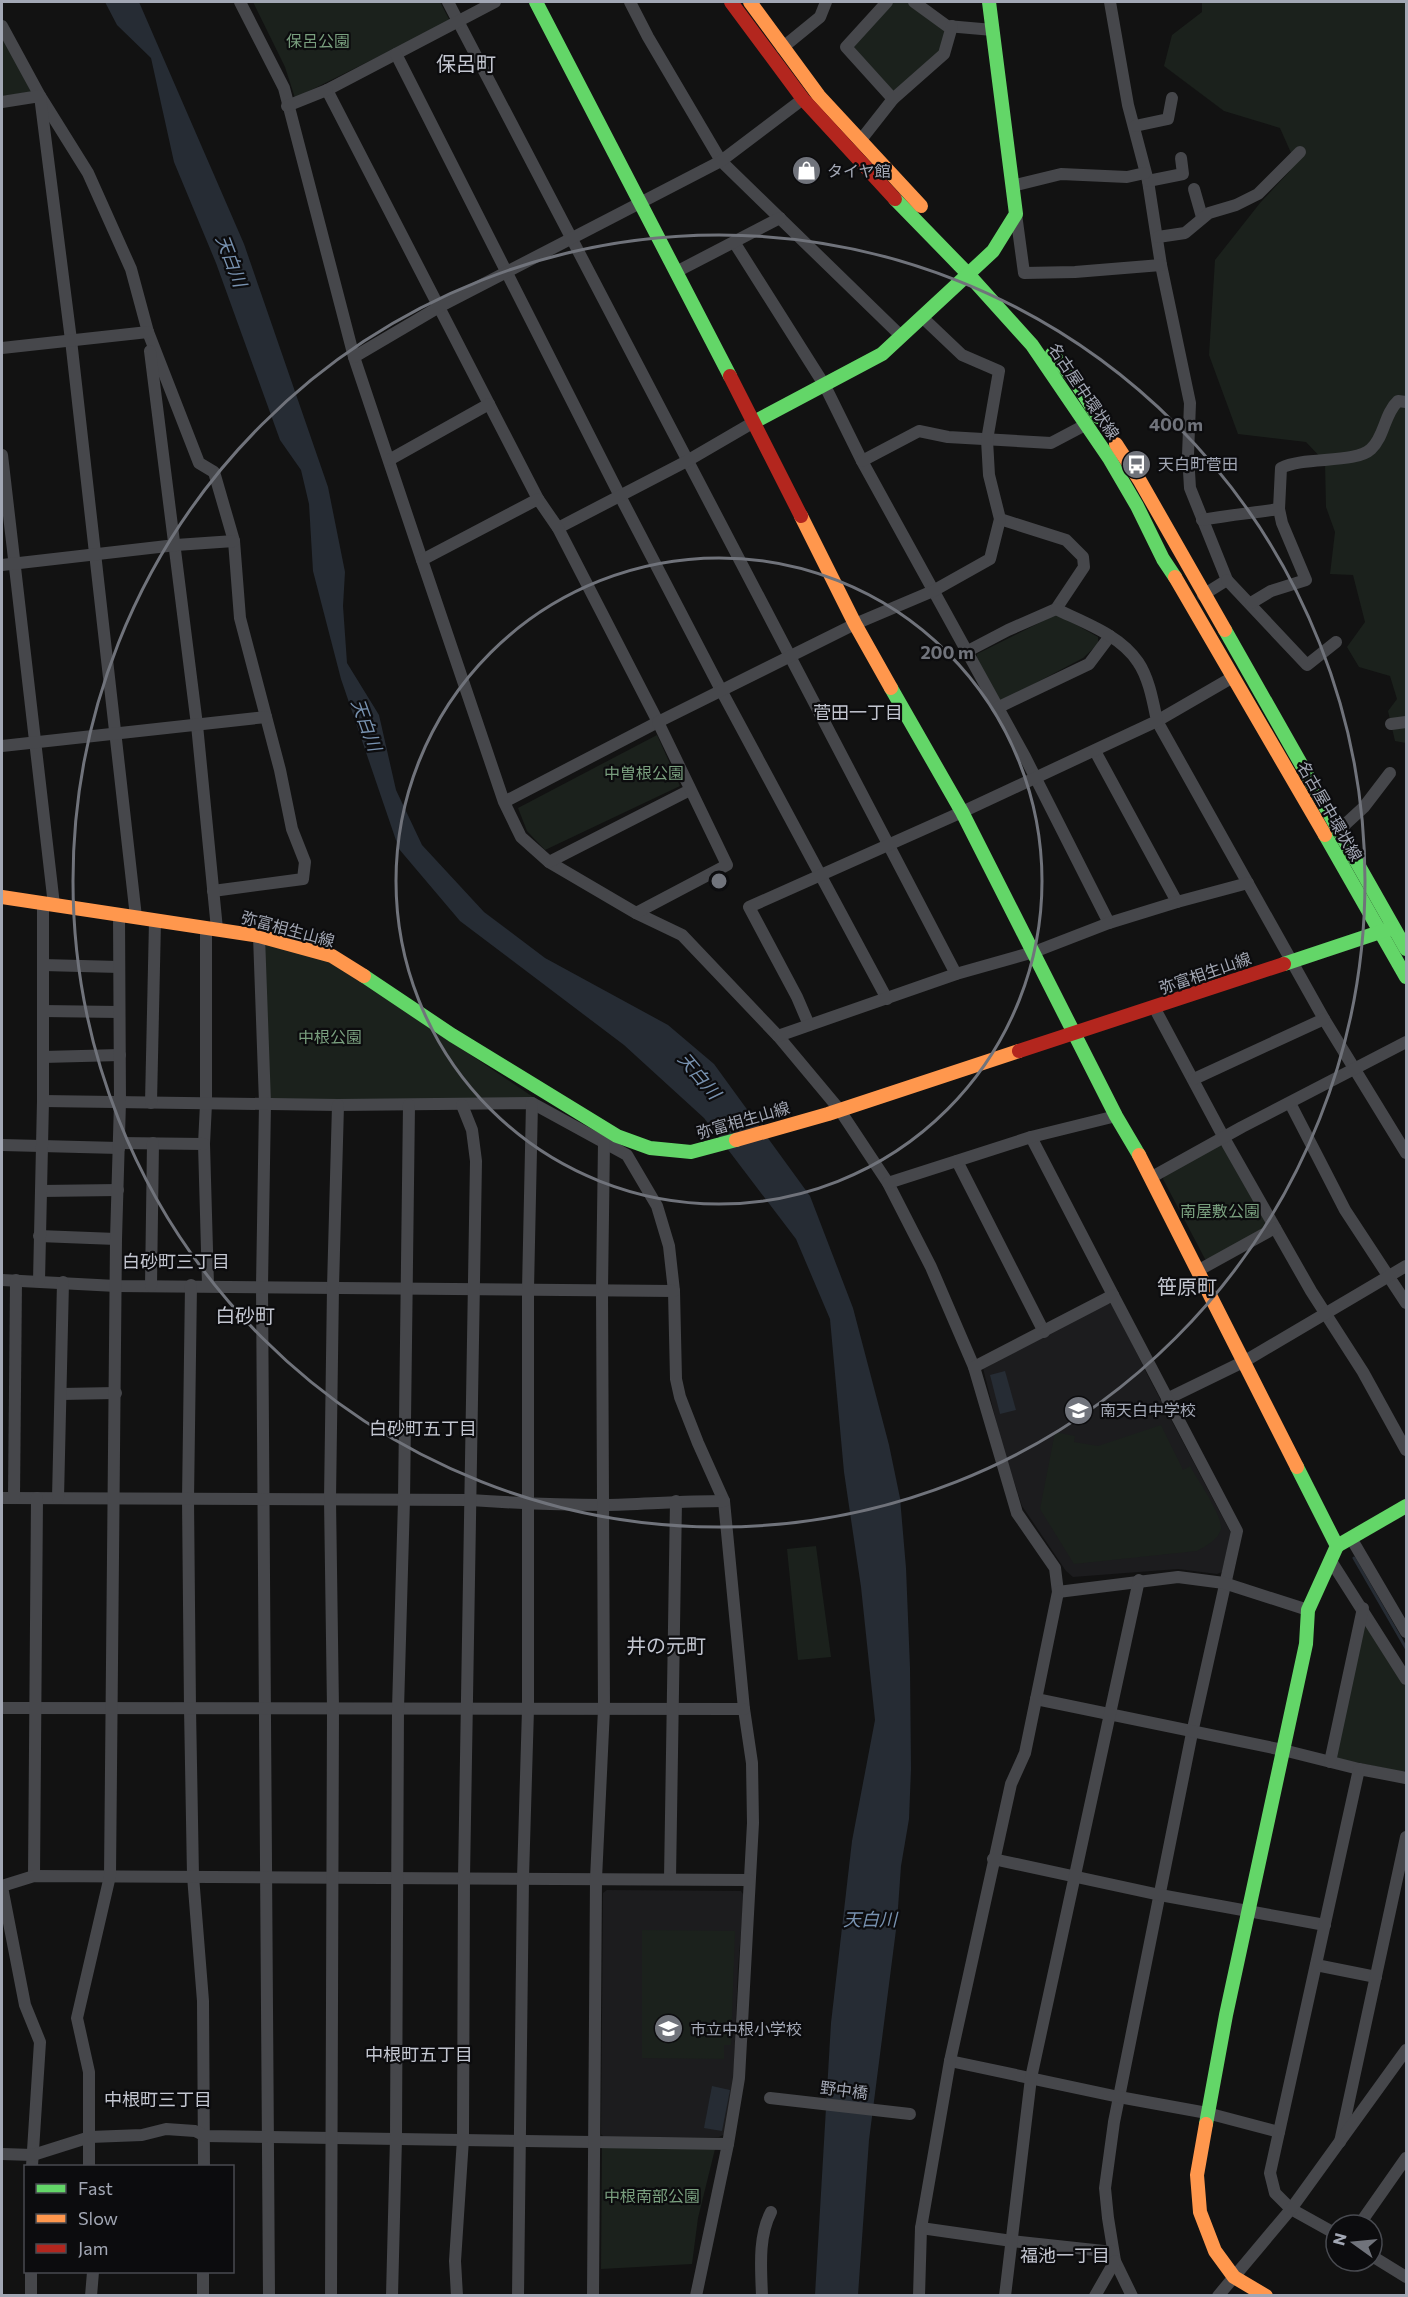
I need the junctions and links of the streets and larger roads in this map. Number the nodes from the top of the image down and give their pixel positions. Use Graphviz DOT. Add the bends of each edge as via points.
graph roads {
  1 [pos="240,2"];
  2 [pos="448,2"];
  3 [pos="495,2"];
  4 [pos="536,2"];
  5 [pos="630,2"];
  6 [pos="732,2"];
  7 [pos="750,2"];
  8 [pos="826,2"];
  9 [pos="887,2"];
  10 [pos="914,2"];
  11 [pos="988,2"];
  12 [pos="1110,2"];
  13 [pos="458,21"];
  14 [pos="2,26"];
  15 [pos="952,26"];
  16 [pos="993,30"];
  17 [pos="782,48"];
  18 [pos="396,54"];
  19 [pos="327,90"];
  20 [pos="40,96"];
  21 [pos="1172,98"];
  22 [pos="803,99"];
  23 [pos="893,99"];
  24 [pos="2,102"];
  25 [pos="287,106"];
  26 [pos="1135,126"];
  27 [pos="860,141"];
  28 [pos="1300,152"];
  29 [pos="1181,158"];
  30 [pos="721,161"];
  31 [pos="1147,177"];
  32 [pos="1012,186"];
  33 [pos="1194,189"];
  34 [pos="640,202"];
  35 [pos="1016,214"];
  36 [pos="1202,217"];
  37 [pos="780,218"];
  38 [pos="1158,237"];
  39 [pos="571,239"];
  40 [pos="734,242"];
  41 [pos="1161,265"];
  42 [pos="972,270"];
  43 [pos="676,272"];
  44 [pos="505,273"];
  45 [pos="439,307"];
  46 [pos="922,317"];
  47 [pos="148,332"];
  48 [pos="901,336"];
  49 [pos="71,340"];
  50 [pos="2,348"];
  51 [pos="354,357"];
  52 [pos="825,386"];
  53 [pos="1407,402"];
  54 [pos="489,404"];
  55 [pos="754,422"];
  56 [pos="1087,424"];
  57 [pos="987,440"];
  58 [pos="2,455"];
  59 [pos="389,460"];
  60 [pos="687,461"];
  61 [pos="862,461"];
  62 [pos="620,496"];
  63 [pos="538,499"];
  64 [pos="1280,508"];
  65 [pos="1000,519"];
  66 [pos="1202,520"];
  67 [pos="558,528"];
  68 [pos="234,541"];
  69 [pos="176,545"];
  70 [pos="95,555"];
  71 [pos="422,560"];
  72 [pos="8,565"];
  73 [pos="1227,580"];
  74 [pos="933,591"];
  75 [pos="1203,595"];
  76 [pos="1251,603"];
  77 [pos="1056,609"];
  78 [pos="855,624"];
  79 [pos="1110,636"];
  80 [pos="1336,642"];
  81 [pos="966,652"];
  82 [pos="791,657"];
  83 [pos="1233,676"];
  84 [pos="721,690"];
  85 [pos="997,708"];
  86 [pos="266,717"];
  87 [pos="1157,721"];
  88 [pos="658,722"];
  89 [pos="1407,722"];
  90 [pos="1391,724"];
  91 [pos="197,725"];
  92 [pos="116,733"];
  93 [pos="34,742"];
  94 [pos="2,746"];
  95 [pos="1095,751"];
  96 [pos="1390,773"];
  97 [pos="1034,778"];
  98 [pos="690,790"];
  99 [pos="504,802"];
  100 [pos="962,812"];
  101 [pos="1339,830"];
  102 [pos="890,845"];
  103 [pos="549,862"];
  104 [pos="822,876"];
  105 [pos="1248,883"];
  106 [pos="213,891"];
  107 [pos="2,897"];
  108 [pos="1177,902"];
  109 [pos="48,905"];
  110 [pos="636,913"];
  111 [pos="119,915"];
  112 [pos="136,917"];
  113 [pos="155,921"];
  114 [pos="1109,923"];
  115 [pos="1394,927"];
  116 [pos="212,928"];
  117 [pos="1380,931"];
  118 [pos="260,936"];
  119 [pos="1407,949"];
  120 [pos="1034,952"];
  121 [pos="1291,961"];
  122 [pos="43,965"];
  123 [pos="119,967"];
  124 [pos="956,974"];
  125 [pos="1407,977"];
  126 [pos="887,999"];
  127 [pos="1154,1007"];
  128 [pos="43,1011"];
  129 [pos="119,1012"];
  130 [pos="1324,1020"];
  131 [pos="809,1025"];
  132 [pos="1074,1033"];
  133 [pos="778,1036"];
  134 [pos="1407,1042"];
  135 [pos="120,1055"];
  136 [pos="43,1057"];
  137 [pos="1354,1068"];
  138 [pos="1194,1079"];
  139 [pos="43,1101"];
  140 [pos="120,1102"];
  141 [pos="151,1103"];
  142 [pos="265,1103"];
  143 [pos="532,1103"];
  144 [pos="1290,1103"];
  145 [pos="206,1104"];
  146 [pos="338,1105"];
  147 [pos="409,1105"];
  148 [pos="462,1105"];
  149 [pos="834,1111"];
  150 [pos="1116,1116"];
  151 [pos="1031,1137"];
  152 [pos="1224,1138"];
  153 [pos="604,1142"];
  154 [pos="153,1143"];
  155 [pos="204,1144"];
  156 [pos="2,1145"];
  157 [pos="119,1145"];
  158 [pos="42,1146"];
  159 [pos="1407,1153"];
  160 [pos="957,1161"];
  161 [pos="1152,1177"];
  162 [pos="888,1183"];
  163 [pos="118,1190"];
  164 [pos="40,1191"];
  165 [pos="1275,1227"];
  166 [pos="39,1236"];
  167 [pos="116,1239"];
  168 [pos="1407,1266"];
  169 [pos="1199,1270"];
  170 [pos="1389,1276"];
  171 [pos="2,1280"];
  172 [pos="16,1280"];
  173 [pos="39,1281"];
  174 [pos="63,1282"];
  175 [pos="116,1286"];
  176 [pos="151,1286"];
  177 [pos="191,1286"];
  178 [pos="208,1286"];
  179 [pos="262,1286"];
  180 [pos="333,1287"];
  181 [pos="408,1288"];
  182 [pos="473,1288"];
  183 [pos="528,1289"];
  184 [pos="602,1290"];
  185 [pos="674,1291"];
  186 [pos="1113,1295"];
  187 [pos="1407,1303"];
  188 [pos="1326,1314"];
  189 [pos="1044,1332"];
  190 [pos="1245,1360"];
  191 [pos="974,1367"];
  192 [pos="2,1392"];
  193 [pos="15,1392"];
  194 [pos="116,1393"];
  195 [pos="61,1394"];
  196 [pos="1167,1399"];
  197 [pos="1407,1450"];
  198 [pos="8,1498"];
  199 [pos="37,1498"];
  200 [pos="58,1498"];
  201 [pos="115,1498"];
  202 [pos="188,1498"];
  203 [pos="264,1499"];
  204 [pos="330,1499"];
  205 [pos="404,1500"];
  206 [pos="470,1500"];
  207 [pos="676,1501"];
  208 [pos="724,1501"];
  209 [pos="529,1504"];
  210 [pos="604,1505"];
  211 [pos="1407,1506"];
  212 [pos="1352,1538"];
  213 [pos="1337,1546"];
  214 [pos="1331,1561"];
  215 [pos="1139,1580"];
  216 [pos="1224,1583"];
  217 [pos="1058,1592"];
  218 [pos="1363,1608"];
  219 [pos="1308,1610"];
  220 [pos="1407,1632"];
  221 [pos="1407,1679"];
  222 [pos="1036,1699"];
  223 [pos="2,1708"];
  224 [pos="35,1708"];
  225 [pos="111,1708"];
  226 [pos="190,1708"];
  227 [pos="265,1709"];
  228 [pos="333,1709"];
  229 [pos="398,1709"];
  230 [pos="466,1709"];
  231 [pos="528,1709"];
  232 [pos="604,1709"];
  233 [pos="674,1709"];
  234 [pos="744,1709"];
  235 [pos="1110,1715"];
  236 [pos="1192,1732"];
  237 [pos="1283,1750"];
  238 [pos="1330,1762"];
  239 [pos="1359,1768"];
  240 [pos="1407,1778"];
  241 [pos="1407,1837"];
  242 [pos="993,1859"];
  243 [pos="34,1875"];
  244 [pos="110,1876"];
  245 [pos="193,1876"];
  246 [pos="266,1877"];
  247 [pos="333,1877"];
  248 [pos="1075,1877"];
  249 [pos="398,1878"];
  250 [pos="464,1878"];
  251 [pos="523,1878"];
  252 [pos="596,1879"];
  253 [pos="670,1879"];
  254 [pos="749,1880"];
  255 [pos="2,1886"];
  256 [pos="1160,1895"];
  257 [pos="1250,1911"];
  258 [pos="1325,1925"];
  259 [pos="1316,1965"];
  260 [pos="1376,1977"];
  261 [pos="1407,2050"];
  262 [pos="950,2061"];
  263 [pos="1031,2078"];
  264 [pos="1119,2097"];
  265 [pos="773,2099"];
  266 [pos="1207,2113"];
  267 [pos="908,2114"];
  268 [pos="1279,2132"];
  269 [pos="205,2136"];
  270 [pos="90,2137"];
  271 [pos="268,2137"];
  272 [pos="332,2138"];
  273 [pos="396,2138"];
  274 [pos="463,2139"];
  275 [pos="521,2140"];
  276 [pos="596,2142"];
  277 [pos="1340,2142"];
  278 [pos="728,2144"];
  279 [pos="2,2154"];
  280 [pos="1407,2158"];
  281 [pos="33,2160"];
  282 [pos="89,2165"];
  283 [pos="204,2165"];
  284 [pos="1291,2209"];
  285 [pos="771,2211"];
  286 [pos="1368,2213"];
  287 [pos="1324,2227"];
  288 [pos="921,2228"];
  289 [pos="1012,2241"];
  290 [pos="1114,2257"];
  291 [pos="1384,2263"];
  292 [pos="31,2273"];
  293 [pos="93,2273"];
  294 [pos="203,2273"];
  295 [pos="1234,2277"];
  296 [pos="1407,2277"];
  297 [pos="31,2295"];
  298 [pos="91,2295"];
  299 [pos="203,2295"];
  300 [pos="269,2295"];
  301 [pos="331,2295"];
  302 [pos="392,2295"];
  303 [pos="457,2295"];
  304 [pos="518,2295"];
  305 [pos="593,2295"];
  306 [pos="696,2295"];
  307 [pos="762,2295"];
  308 [pos="919,2295"];
  309 [pos="1005,2295"];
  310 [pos="1095,2295"];
  311 [pos="1132,2295"];
  312 [pos="1218,2295"];
  313 [pos="1266,2295"];
  1 -- 25 [label="street" via="284,88"];
  2 -- 13 [label="street"];
  3 -- 13 [label="street"];
  4 -- 34 [label="street"];
  5 -- 30 [label="street"];
  6 -- 22 [label="street, 名古屋中環状線"];
  7 -- 17 [label="street, 名古屋中環状線"];
  8 -- 17 [label="street" via="820,17"];
  9 -- 23 [label="street" via="846,47"];
  10 -- 15 [label="street"];
  11 -- 16 [label="street"];
  12 -- 26 [label="street" via="1119,62"];
  13 -- 18 [label="street"];
  13 -- 39 [label="street"];
  14 -- 20 [label="street"];
  15 -- 16 [label="street"];
  15 -- 23 [label="street" via="944,54"];
  16 -- 32 [label="street"];
  17 -- 27 [label="street, 名古屋中環状線"];
  18 -- 19 [label="street"];
  18 -- 44 [label="street"];
  19 -- 25 [label="street"];
  19 -- 45 [label="street"];
  20 -- 24 [label="street"];
  20 -- 47 [label="street" via="88,173 131,269"];
  20 -- 49 [label="street"];
  21 -- 26 [label="street" via="1168,119"];
  22 -- 30 [label="street"];
  22 -- 42 [label="street, 名古屋中環状線" via="862,165"];
  23 -- 27 [label="street"];
  25 -- 51 [label="street"];
  26 -- 31 [label="street"];
  27 -- 42 [label="street, 名古屋中環状線"];
  28 -- 36 [label="street" via="1258,194"];
  29 -- 31 [label="street" via="1183,174"];
  30 -- 34 [label="street"];
  30 -- 37 [label="street"];
  31 -- 32 [label="street" via="1062,174"];
  31 -- 38 [label="street"];
  32 -- 35 [label="street"];
  33 -- 36 [label="street"];
  34 -- 39 [label="street"];
  34 -- 43 [label="street"];
  35 -- 41 [label="street" via="1024,273"];
  35 -- 42 [label="street" via="993,251"];
  36 -- 38 [label="street" via="1185,233"];
  37 -- 40 [label="street"];
  37 -- 48 [label="street"];
  38 -- 41 [label="street"];
  39 -- 44 [label="street"];
  39 -- 60 [label="street"];
  40 -- 43 [label="street"];
  40 -- 52 [label="street"];
  41 -- 66 [label="street" via="1190,403 1190,488"];
  42 -- 46 [label="street"];
  42 -- 56 [label="street, 名古屋中環状線" via="1032,345"];
  42 -- 75 [label="street, 名古屋中環状線" via="1074,379 1140,481"];
  43 -- 55 [label="street"];
  44 -- 45 [label="street"];
  44 -- 62 [label="street"];
  45 -- 51 [label="street"];
  45 -- 54 [label="street"];
  46 -- 48 [label="street"];
  46 -- 57 [label="street" via="962,355 999,371"];
  47 -- 49 [label="street"];
  47 -- 68 [label="street" via="199,463 213,472"];
  47 -- 69 [label="street"];
  48 -- 52 [label="street" via="882,354"];
  49 -- 50 [label="street"];
  49 -- 70 [label="street"];
  51 -- 59 [label="street"];
  52 -- 55 [label="street"];
  52 -- 61 [label="street"];
  53 -- 64 [label="street" via="1398,401 1393,406 1378,440 1362,455 1281,468"];
  54 -- 59 [label="street"];
  54 -- 63 [label="street"];
  55 -- 60 [label="street"];
  55 -- 78 [label="street"];
  56 -- 57 [label="street" via="1052,444"];
  56 -- 83 [label="street, 名古屋中環状線"];
  57 -- 61 [label="street" via="919,431"];
  57 -- 65 [label="street" via="989,475"];
  58 -- 72 [label="street"];
  59 -- 71 [label="street"];
  60 -- 62 [label="street"];
  60 -- 82 [label="street"];
  61 -- 74 [label="street"];
  62 -- 67 [label="street"];
  62 -- 84 [label="street"];
  63 -- 67 [label="street"];
  63 -- 71 [label="street"];
  64 -- 66 [label="street"];
  64 -- 76 [label="street" via="1282,523 1306,580 1271,591"];
  65 -- 74 [label="street" via="990,559"];
  65 -- 77 [label="street" via="1066,540 1083,557 1084,567"];
  66 -- 73 [label="street"];
  67 -- 88 [label="street"];
  68 -- 69 [label="street"];
  68 -- 86 [label="street" via="240,618"];
  69 -- 70 [label="street"];
  69 -- 91 [label="street"];
  70 -- 72 [label="street"];
  70 -- 92 [label="street"];
  71 -- 99 [label="street"];
  72 -- 93 [label="street"];
  73 -- 75 [label="street"];
  73 -- 76 [label="street"];
  74 -- 78 [label="street"];
  74 -- 81 [label="street"];
  75 -- 101 [label="street, 名古屋中環状線"];
  76 -- 80 [label="street" via="1307,665"];
  77 -- 79 [label="street"];
  77 -- 81 [label="street"];
  78 -- 82 [label="street"];
  78 -- 100 [label="street"];
  79 -- 85 [label="street" via="1089,664"];
  79 -- 87 [label="street" via="1138,662"];
  81 -- 85 [label="street"];
  82 -- 84 [label="street"];
  82 -- 102 [label="street"];
  83 -- 87 [label="street"];
  83 -- 117 [label="street, 名古屋中環状線"];
  84 -- 88 [label="street"];
  84 -- 104 [label="street"];
  85 -- 97 [label="street"];
  86 -- 91 [label="street"];
  86 -- 106 [label="street" via="292,830 305,862 303,879"];
  87 -- 95 [label="street"];
  87 -- 105 [label="street"];
  88 -- 98 [label="street"];
  88 -- 99 [label="street"];
  89 -- 90 [label="street"];
  91 -- 92 [label="street"];
  91 -- 106 [label="street"];
  92 -- 93 [label="street"];
  92 -- 112 [label="street"];
  93 -- 94 [label="street"];
  93 -- 109 [label="street"];
  95 -- 97 [label="street"];
  95 -- 108 [label="street"];
  96 -- 101 [label="street" via="1364,807"];
  97 -- 100 [label="street"];
  97 -- 114 [label="street"];
  98 -- 103 [label="street"];
  98 -- 110 [label="street" via="727,865"];
  99 -- 103 [label="street" via="521,837"];
  100 -- 102 [label="street"];
  100 -- 120 [label="street"];
  101 -- 115 [label="street, 名古屋中環状線"];
  102 -- 104 [label="street"];
  102 -- 124 [label="street"];
  103 -- 110 [label="street"];
  104 -- 126 [label="street"];
  104 -- 131 [label="street" via="749,907"];
  105 -- 108 [label="street"];
  105 -- 121 [label="street"];
  106 -- 116 [label="street"];
  107 -- 109 [label="street, 弥富相生山線"];
  108 -- 114 [label="street"];
  109 -- 111 [label="street, 弥富相生山線"];
  109 -- 122 [label="street"];
  110 -- 133 [label="street" via="682,935"];
  111 -- 112 [label="street, 弥富相生山線"];
  111 -- 123 [label="street"];
  112 -- 113 [label="street, 弥富相生山線"];
  113 -- 116 [label="street, 弥富相生山線"];
  113 -- 141 [label="street"];
  114 -- 120 [label="street"];
  115 -- 117 [label="street, 弥富相生山線"];
  115 -- 119 [label="street, 名古屋中環状線"];
  116 -- 118 [label="street, 弥富相生山線"];
  116 -- 145 [label="street"];
  117 -- 121 [label="street, 弥富相生山線"];
  117 -- 125 [label="street, 名古屋中環状線"];
  118 -- 142 [label="street"];
  118 -- 149 [label="street, 弥富相生山線" via="332,956 616,1136 650,1148 691,1152"];
  120 -- 124 [label="street"];
  120 -- 132 [label="street"];
  121 -- 127 [label="street, 弥富相生山線"];
  121 -- 130 [label="street"];
  122 -- 123 [label="street"];
  122 -- 128 [label="street"];
  123 -- 129 [label="street"];
  124 -- 126 [label="street"];
  126 -- 131 [label="street"];
  127 -- 132 [label="street, 弥富相生山線"];
  127 -- 138 [label="street"];
  128 -- 129 [label="street"];
  128 -- 136 [label="street"];
  129 -- 135 [label="street"];
  130 -- 137 [label="street"];
  130 -- 138 [label="street"];
  131 -- 133 [label="street"];
  132 -- 149 [label="street, 弥富相生山線"];
  132 -- 150 [label="street"];
  133 -- 149 [label="street"];
  134 -- 137 [label="street"];
  135 -- 136 [label="street"];
  135 -- 140 [label="street"];
  136 -- 139 [label="street"];
  137 -- 144 [label="street"];
  137 -- 159 [label="street"];
  138 -- 152 [label="street"];
  139 -- 140 [label="street"];
  139 -- 158 [label="street"];
  140 -- 141 [label="street"];
  140 -- 157 [label="street"];
  141 -- 145 [label="street"];
  142 -- 145 [label="street"];
  142 -- 146 [label="street"];
  142 -- 179 [label="street"];
  143 -- 148 [label="street"];
  143 -- 153 [label="street"];
  143 -- 183 [label="street"];
  144 -- 152 [label="street"];
  144 -- 170 [label="street" via="1345,1210"];
  145 -- 155 [label="street"];
  146 -- 147 [label="street"];
  146 -- 180 [label="street"];
  147 -- 148 [label="street"];
  147 -- 181 [label="street"];
  148 -- 182 [label="street" via="476,1161"];
  149 -- 162 [label="street"];
  150 -- 151 [label="street"];
  150 -- 161 [label="street"];
  151 -- 160 [label="street"];
  151 -- 186 [label="street"];
  152 -- 161 [label="street"];
  152 -- 165 [label="street"];
  153 -- 184 [label="street"];
  153 -- 185 [label="street" via="627,1155 657,1206 669,1246"];
  154 -- 155 [label="street"];
  154 -- 157 [label="street"];
  154 -- 176 [label="street"];
  155 -- 178 [label="street"];
  156 -- 158 [label="street"];
  157 -- 158 [label="street"];
  157 -- 163 [label="street"];
  158 -- 164 [label="street"];
  160 -- 162 [label="street"];
  160 -- 189 [label="street"];
  161 -- 169 [label="street"];
  162 -- 191 [label="street" via="931,1267"];
  163 -- 164 [label="street"];
  163 -- 167 [label="street"];
  164 -- 166 [label="street"];
  165 -- 169 [label="street"];
  165 -- 188 [label="street"];
  166 -- 167 [label="street"];
  166 -- 173 [label="street"];
  167 -- 175 [label="street"];
  168 -- 170 [label="street"];
  169 -- 190 [label="street"];
  170 -- 187 [label="street"];
  170 -- 188 [label="street"];
  171 -- 172 [label="street"];
  172 -- 173 [label="street"];
  172 -- 193 [label="street"];
  173 -- 174 [label="street"];
  174 -- 175 [label="street"];
  174 -- 195 [label="street"];
  175 -- 176 [label="street"];
  175 -- 194 [label="street"];
  176 -- 177 [label="street"];
  177 -- 178 [label="street"];
  177 -- 202 [label="street"];
  178 -- 179 [label="street"];
  179 -- 180 [label="street"];
  179 -- 203 [label="street"];
  180 -- 181 [label="street"];
  180 -- 204 [label="street"];
  181 -- 182 [label="street"];
  181 -- 205 [label="street"];
  182 -- 183 [label="street"];
  182 -- 206 [label="street"];
  183 -- 184 [label="street"];
  183 -- 209 [label="street"];
  184 -- 185 [label="street"];
  184 -- 210 [label="street"];
  185 -- 208 [label="street" via="680,1397"];
  186 -- 189 [label="street"];
  186 -- 196 [label="street"];
  188 -- 190 [label="street"];
  188 -- 197 [label="street"];
  189 -- 191 [label="street"];
  190 -- 196 [label="street"];
  190 -- 213 [label="street"];
  191 -- 217 [label="street" via="1017,1513 1055,1568"];
  192 -- 193 [label="street"];
  193 -- 198 [label="street"];
  194 -- 195 [label="street"];
  194 -- 201 [label="street"];
  195 -- 200 [label="street"];
  196 -- 216 [label="street" via="1237,1531"];
  198 -- 199 [label="street"];
  199 -- 200 [label="street"];
  199 -- 224 [label="street"];
  200 -- 201 [label="street"];
  201 -- 202 [label="street"];
  201 -- 225 [label="street"];
  202 -- 203 [label="street"];
  202 -- 226 [label="street"];
  203 -- 204 [label="street"];
  203 -- 227 [label="street"];
  204 -- 205 [label="street"];
  204 -- 228 [label="street"];
  205 -- 206 [label="street"];
  205 -- 229 [label="street"];
  206 -- 209 [label="street"];
  206 -- 230 [label="street"];
  207 -- 208 [label="street"];
  207 -- 210 [label="street"];
  207 -- 233 [label="street"];
  208 -- 234 [label="street"];
  209 -- 210 [label="street"];
  209 -- 231 [label="street"];
  210 -- 232 [label="street"];
  211 -- 212 [label="street"];
  212 -- 213 [label="street"];
  212 -- 220 [label="street"];
  213 -- 214 [label="street"];
  214 -- 218 [label="street"];
  214 -- 219 [label="street"];
  215 -- 216 [label="street" via="1178,1577"];
  215 -- 217 [label="street"];
  215 -- 235 [label="street"];
  216 -- 219 [label="street"];
  216 -- 236 [label="street"];
  217 -- 222 [label="street"];
  218 -- 221 [label="street"];
  218 -- 238 [label="street"];
  219 -- 237 [label="street" via="1306,1644"];
  222 -- 235 [label="street"];
  222 -- 242 [label="street" via="1025,1753 1011,1784"];
  223 -- 224 [label="street"];
  224 -- 225 [label="street"];
  224 -- 243 [label="street"];
  225 -- 226 [label="street"];
  225 -- 244 [label="street"];
  226 -- 227 [label="street"];
  226 -- 245 [label="street"];
  227 -- 228 [label="street"];
  227 -- 246 [label="street"];
  228 -- 229 [label="street"];
  228 -- 247 [label="street"];
  229 -- 230 [label="street"];
  229 -- 249 [label="street"];
  230 -- 231 [label="street"];
  230 -- 250 [label="street"];
  231 -- 232 [label="street"];
  231 -- 251 [label="street"];
  232 -- 233 [label="street"];
  232 -- 252 [label="street"];
  233 -- 234 [label="street"];
  233 -- 253 [label="street"];
  234 -- 254 [label="street" via="752,1763"];
  235 -- 236 [label="street"];
  235 -- 248 [label="street"];
  236 -- 237 [label="street"];
  236 -- 256 [label="street"];
  237 -- 238 [label="street"];
  237 -- 257 [label="street"];
  238 -- 239 [label="street"];
  239 -- 240 [label="street"];
  239 -- 258 [label="street"];
  241 -- 260 [label="street"];
  242 -- 248 [label="street"];
  242 -- 262 [label="street"];
  243 -- 244 [label="street"];
  243 -- 255 [label="street"];
  244 -- 245 [label="street"];
  244 -- 270 [label="street" via="77,2018 89,2072"];
  245 -- 246 [label="street"];
  245 -- 269 [label="street" via="203,2001"];
  246 -- 247 [label="street"];
  246 -- 271 [label="street"];
  247 -- 249 [label="street"];
  247 -- 272 [label="street"];
  248 -- 256 [label="street"];
  248 -- 263 [label="street"];
  249 -- 250 [label="street"];
  249 -- 273 [label="street"];
  250 -- 251 [label="street"];
  250 -- 274 [label="street"];
  251 -- 252 [label="street"];
  251 -- 275 [label="street"];
  252 -- 253 [label="street"];
  252 -- 276 [label="street"];
  253 -- 254 [label="street"];
  254 -- 278 [label="street" via="739,2078"];
  255 -- 281 [label="street" via="25,2005 40,2042"];
  256 -- 257 [label="street"];
  256 -- 264 [label="street"];
  257 -- 258 [label="street"];
  257 -- 266 [label="street"];
  258 -- 259 [label="street"];
  259 -- 260 [label="street"];
  259 -- 268 [label="street"];
  260 -- 277 [label="street"];
  261 -- 277 [label="street"];
  262 -- 263 [label="street"];
  262 -- 288 [label="street"];
  263 -- 264 [label="street"];
  263 -- 289 [label="street"];
  264 -- 266 [label="street"];
  264 -- 290 [label="street" via="1105,2188"];
  265 -- 267 [label="street, 野中橋"];
  266 -- 268 [label="street"];
  266 -- 295 [label="street" via="1197,2175 1200,2212 1215,2252"];
  268 -- 284 [label="street" via="1270,2174 1275,2193"];
  269 -- 270 [label="street" via="195,2131 166,2129 142,2135"];
  269 -- 271 [label="street"];
  269 -- 283 [label="street"];
  270 -- 281 [label="street"];
  270 -- 282 [label="street"];
  271 -- 272 [label="street"];
  271 -- 300 [label="street"];
  272 -- 273 [label="street"];
  272 -- 301 [label="street"];
  273 -- 274 [label="street"];
  273 -- 302 [label="street"];
  274 -- 275 [label="street"];
  274 -- 303 [label="street" via="455,2261"];
  275 -- 276 [label="street"];
  275 -- 304 [label="street"];
  276 -- 278 [label="street"];
  276 -- 305 [label="street"];
  277 -- 284 [label="street"];
  278 -- 306 [label="street"];
  279 -- 281 [label="street"];
  280 -- 286 [label="street"];
  284 -- 287 [label="street"];
  284 -- 295 [label="street"];
  285 -- 307 [label="street" via="760,2259"];
  288 -- 289 [label="street"];
  288 -- 308 [label="street"];
  289 -- 290 [label="street"];
  289 -- 309 [label="street"];
  290 -- 310 [label="street"];
  290 -- 311 [label="street"];
  291 -- 296 [label="street"];
  292 -- 297 [label="street"];
  293 -- 298 [label="street"];
  294 -- 299 [label="street"];
  295 -- 312 [label="street"];
  295 -- 313 [label="street"];
}
